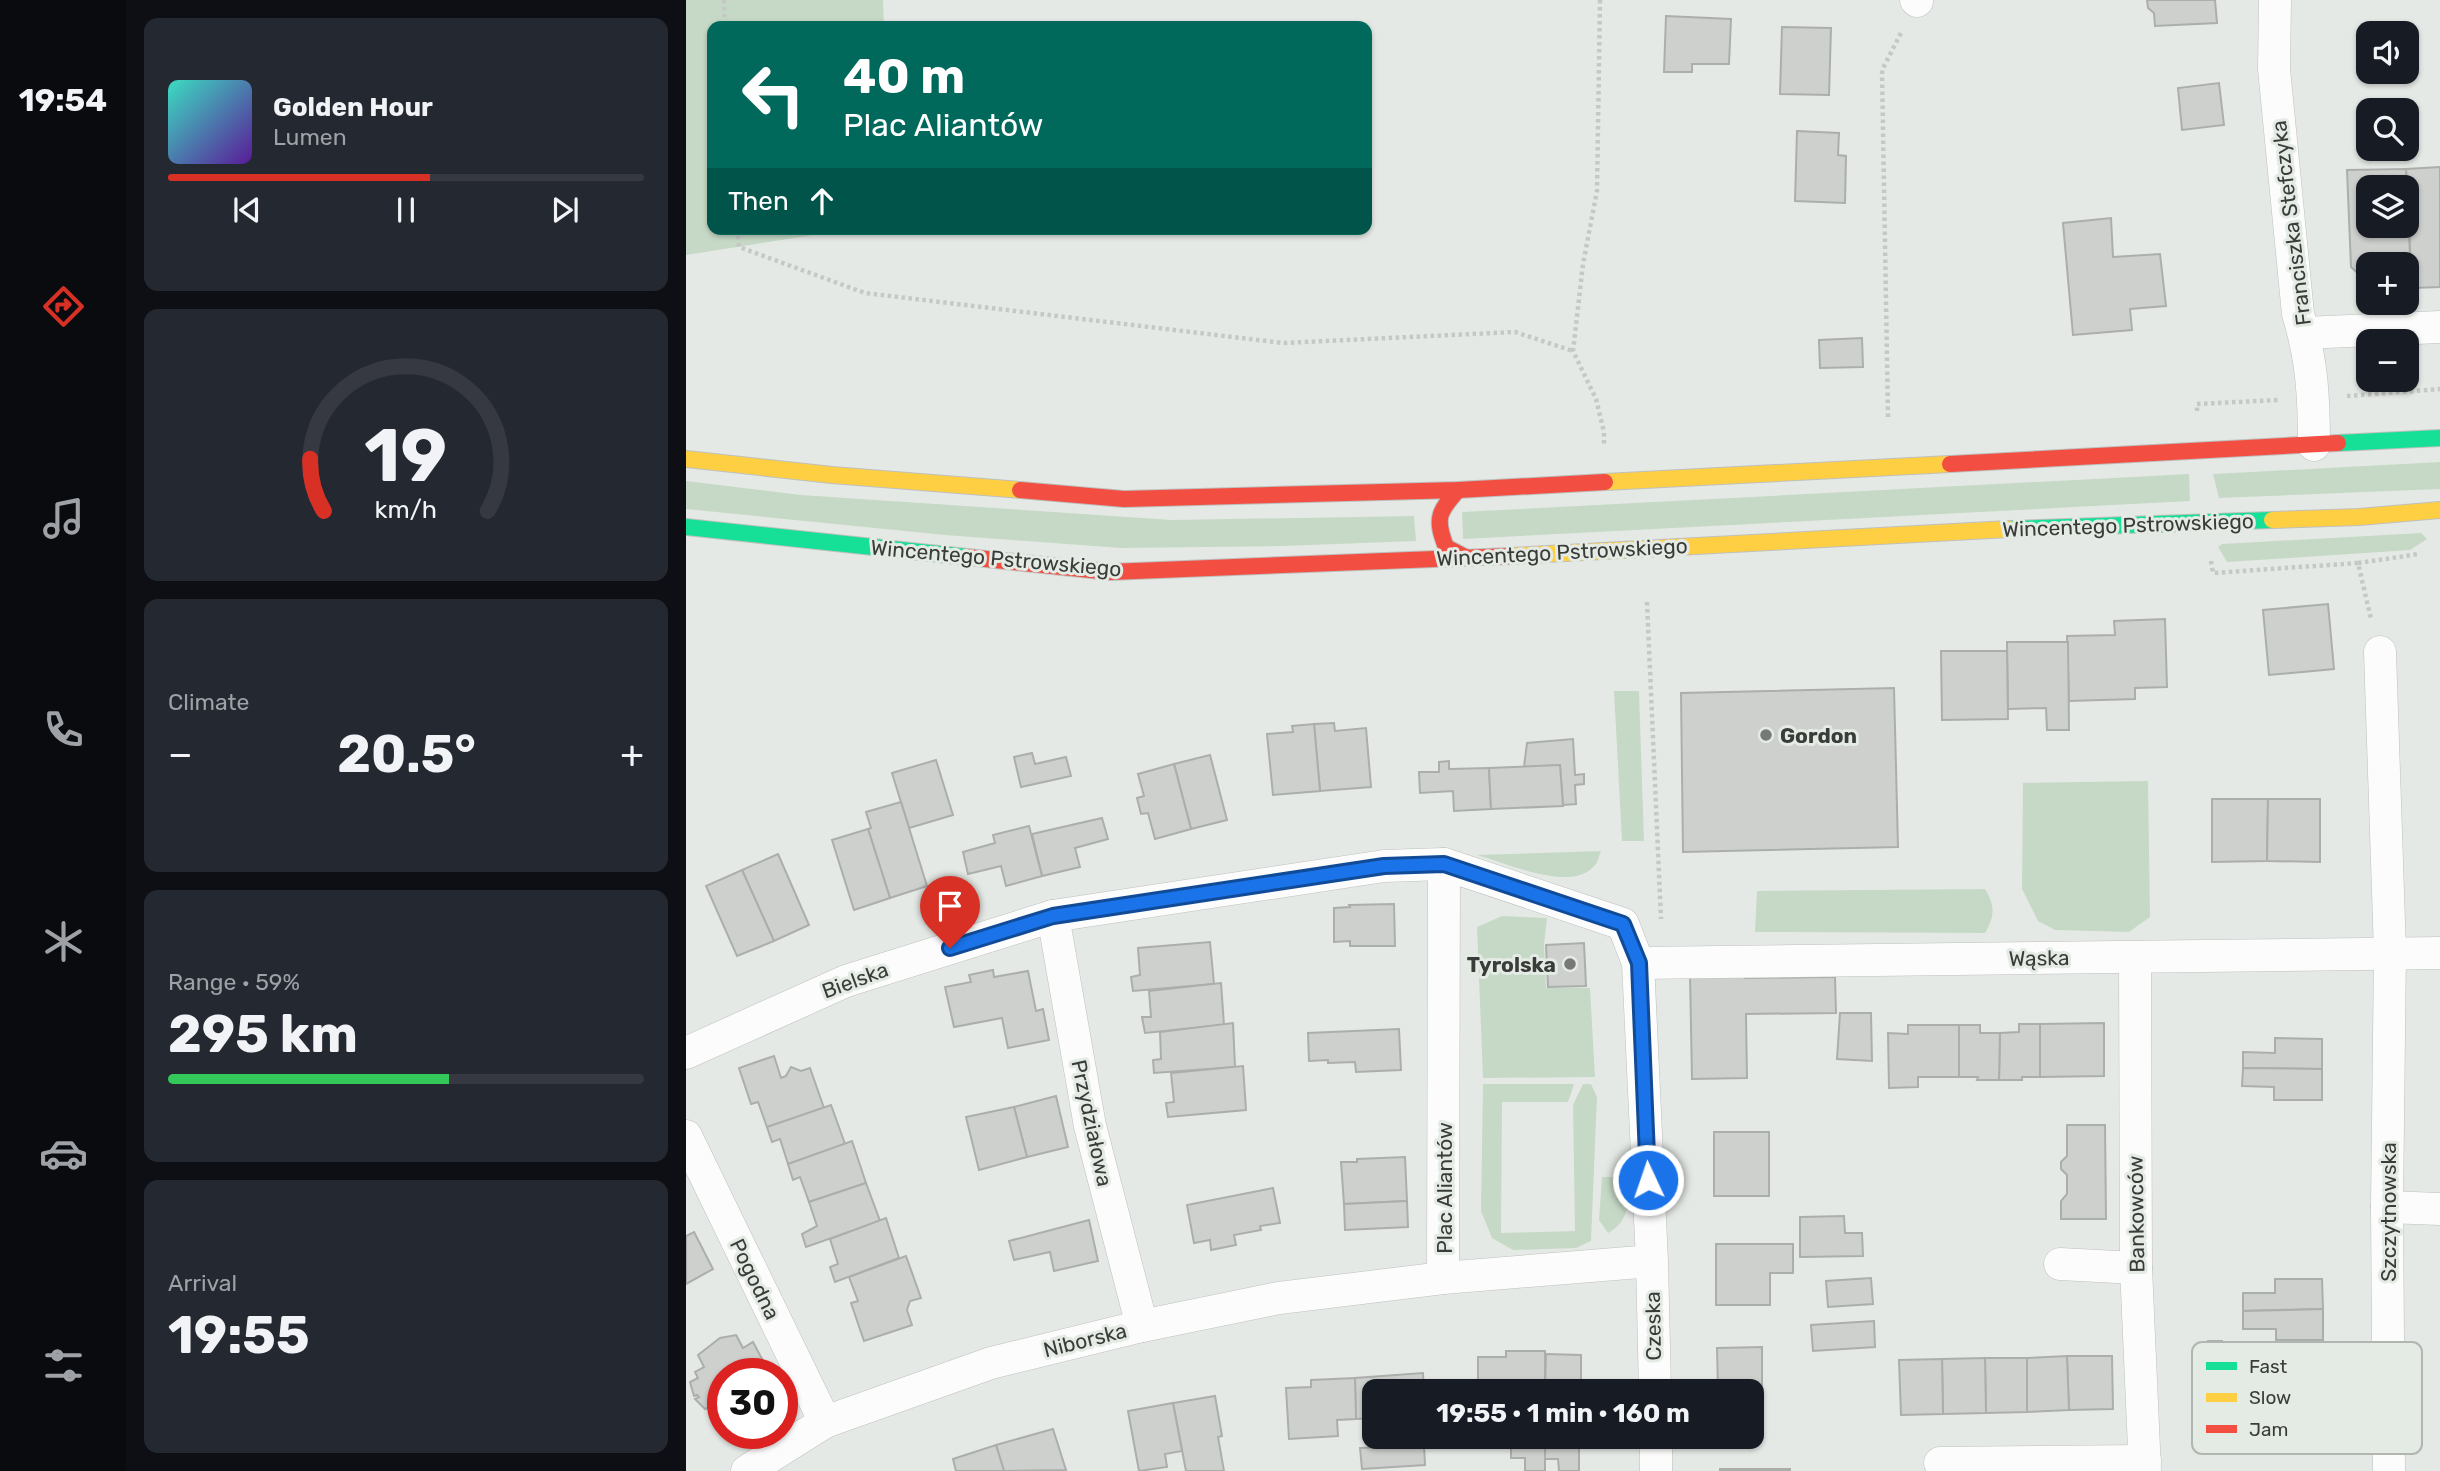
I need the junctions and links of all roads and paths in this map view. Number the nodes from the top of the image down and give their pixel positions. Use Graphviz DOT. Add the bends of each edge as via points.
graph roads {
  1 [pos="724,0"];
  2 [pos="1600,0"];
  3 [pos="1916,0"];
  4 [pos="2275,0"];
  5 [pos="725,21"];
  6 [pos="738,235"];
  7 [pos="2440,327"];
  8 [pos="2304,333"];
  9 [pos="1573,351"];
  10 [pos="1888,417"];
  11 [pos="2440,438"];
  12 [pos="2314,445"];
  13 [pos="686,459"];
  14 [pos="1605,481"];
  15 [pos="1458,490"];
  16 [pos="2440,510"];
  17 [pos="2204,522"];
  18 [pos="686,527"];
  19 [pos="2426,553"];
  20 [pos="1467,558"];
  21 [pos="2358,563"];
  22 [pos="1647,602"];
  23 [pos="2380,652"];
  24 [pos="1444,864"];
  25 [pos="1053,916"];
  26 [pos="2390,953"];
  27 [pos="2440,953"];
  28 [pos="2135,957"];
  29 [pos="1651,963"];
  30 [pos="686,1053"];
  31 [pos="686,1136"];
  32 [pos="2387,1207"];
  33 [pos="2440,1209"];
  34 [pos="1652,1261"];
  35 [pos="2060,1264"];
  36 [pos="2136,1268"];
  37 [pos="1443,1278"];
  38 [pos="1142,1326"];
  39 [pos="2388,1342"];
  40 [pos="1655,1379"];
  41 [pos="825,1422"];
  42 [pos="1656,1449"];
  43 [pos="1940,1463"];
  44 [pos="2145,1466"];
  45 [pos="747,1471"];
  46 [pos="1656,1471"];
  1 -- 5 [label="path"];
  2 -- 9 [label="path" via="1597,191"];
  3 -- 10 [label="path" via="1882,70"];
  4 -- 8 [label="street, Franciszka Stefczyka" via="2274,69 2298,314"];
  6 -- 9 [label="path" via="739,247 865,293 1283,343 1514,332"];
  7 -- 8 [label="street"];
  8 -- 12 [label="street, Franciszka Stefczyka" via="2314,389"];
  9 -- 14 [label="path" via="1596,399 1604,432"];
  11 -- 12 [label="main road"];
  12 -- 14 [label="main road"];
  13 -- 15 [label="main road" via="1124,499"];
  14 -- 15 [label="main road"];
  15 -- 20 [label="main road" via="1442,508 1439,529 1446,547"];
  16 -- 17 [label="main road, Wincentego Pstrowskiego"];
  17 -- 20 [label="main road, Wincentego Pstrowskiego"];
  17 -- 21 [label="path" via="2213,573"];
  18 -- 20 [label="main road, Wincentego Pstrowskiego" via="1110,572"];
  19 -- 21 [label="path"];
  21 -- 23 [label="path"];
  22 -- 29 [label="path"];
  23 -- 26 [label="street, Szczytnowska"];
  24 -- 25 [label="street, Bielska" via="1384,866"];
  24 -- 29 [label="street" via="1623,924"];
  24 -- 37 [label="street, Plac Aliantów"];
  25 -- 30 [label="street, Bielska" via="846,981"];
  25 -- 38 [label="street, Przydziałowa" via="1090,1126"];
  26 -- 27 [label="street, Wąska"];
  26 -- 28 [label="street, Wąska"];
  26 -- 32 [label="street, Szczytnowska"];
  28 -- 29 [label="street, Wąska"];
  28 -- 36 [label="street, Bankowców"];
  29 -- 34 [label="street"];
  31 -- 41 [label="street, Pogodna"];
  32 -- 33 [label="street"];
  32 -- 39 [label="street, Szczytnowska"];
  34 -- 37 [label="street, Plac Aliantów"];
  34 -- 40 [label="street, Czeska"];
  35 -- 36 [label="street"];
  36 -- 44 [label="street, Bankowców"];
  37 -- 38 [label="street, Niborska" via="1279,1298"];
  38 -- 41 [label="street, Niborska" via="991,1363"];
  41 -- 45 [label="street, Niborska"];
  42 -- 46 [label="street"];
  43 -- 44 [label="street"];
}
